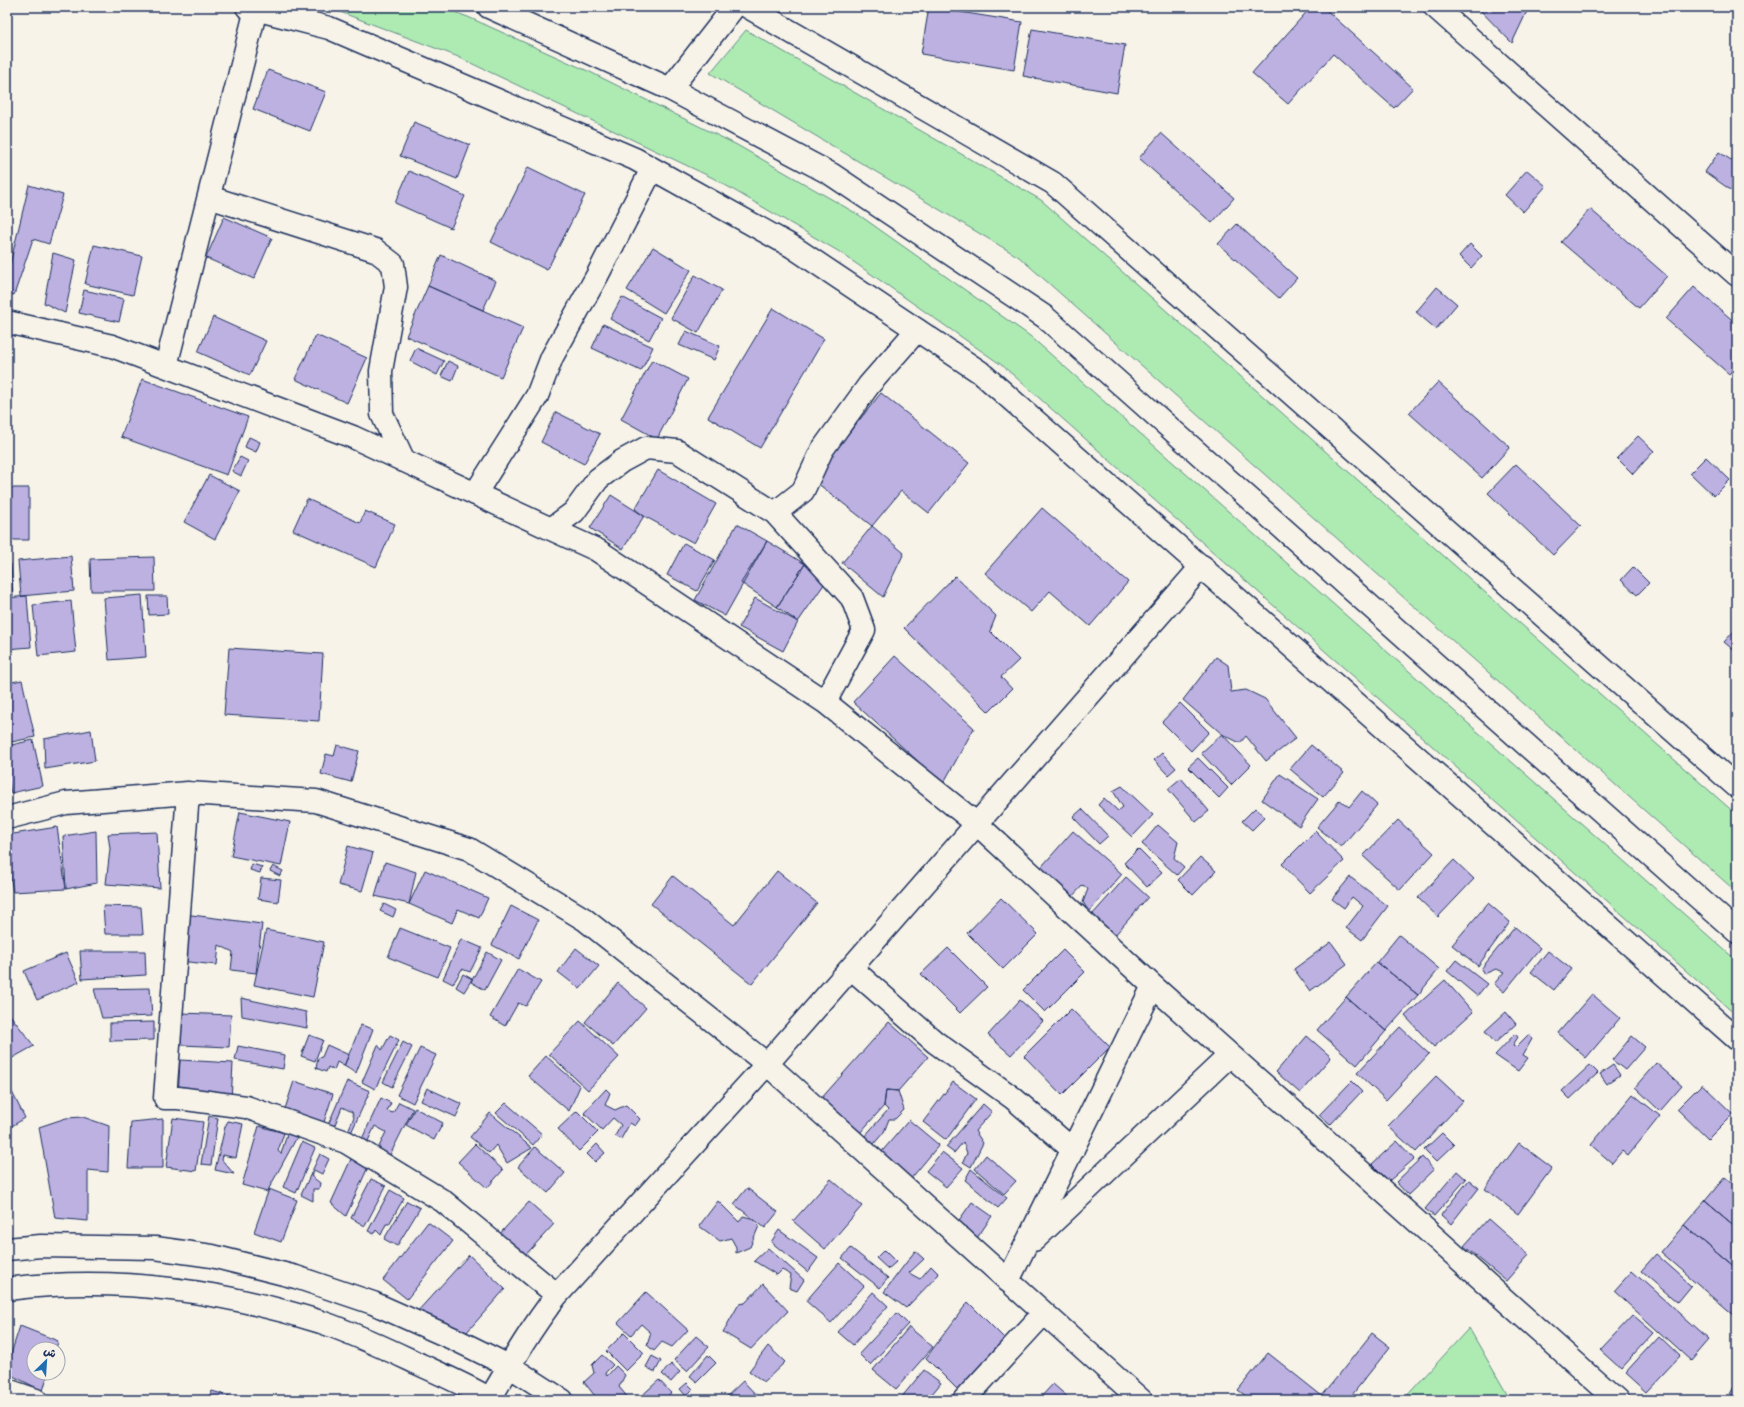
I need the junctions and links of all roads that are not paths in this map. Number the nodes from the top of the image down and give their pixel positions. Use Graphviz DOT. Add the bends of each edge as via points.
graph roads {
  1 [pos="489,7"];
  2 [pos="734,7"];
  3 [pos="748,7"];
  4 [pos="1435,7"];
  5 [pos="252,8"];
  6 [pos="670,89"];
  7 [pos="652,169"];
  8 [pos="209,197"];
  9 [pos="1737,275"];
  10 [pos="7,322"];
  11 [pos="917,330"];
  12 [pos="166,366"];
  13 [pos="404,461"];
  14 [pos="475,494"];
  15 [pos="775,513"];
  16 [pos="551,529"];
  17 [pos="1202,566"];
  18 [pos="825,702"];
  19 [pos="1737,787"];
  20 [pos="188,793"];
  21 [pos="7,818"];
  22 [pos="977,824"];
  23 [pos="1735,926"];
  24 [pos="851,968"];
  25 [pos="1153,986"];
  26 [pos="1737,1039"];
  27 [pos="1230,1055"];
  28 [pos="767,1064"];
  29 [pos="1073,1150"];
  30 [pos="7,1249"];
  31 [pos="1023,1251"];
  32 [pos="1008,1281"];
  33 [pos="7,1289"];
  34 [pos="557,1295"];
  35 [pos="1044,1313"];
  36 [pos="509,1366"];
  37 [pos="7,1390"];
  38 [pos="36,1400"];
  39 [pos="491,1400"];
  40 [pos="562,1400"];
  41 [pos="964,1400"];
  42 [pos="1141,1400"];
  43 [pos="1617,1400"];
  1 -- 6 [label="street"];
  2 -- 6 [label="street"];
  3 -- 19 [label="street" via="1053,182"];
  4 -- 9 [label="street"];
  5 -- 7 [label="street" via="329,28 635,159"];
  5 -- 8 [label="street"];
  6 -- 23 [label="street" via="831,174 1045,317"];
  7 -- 11 [label="street" via="793,247"];
  7 -- 14 [label="street" via="552,357 537,396"];
  8 -- 12 [label="street"];
  8 -- 13 [label="street" via="375,250 393,264 396,287 381,371 382,414"];
  10 -- 12 [label="street" via="112,346"];
  11 -- 15 [label="street" via="869,385 822,450 803,491"];
  11 -- 17 [label="street" via="980,372"];
  12 -- 13 [label="street" via="353,437"];
  13 -- 14 [label="street"];
  14 -- 16 [label="street"];
  15 -- 16 [label="street" via="677,451 646,448 622,461 598,479 574,512"];
  15 -- 18 [label="street" via="852,598 864,630"];
  16 -- 18 [label="street" via="597,550"];
  17 -- 22 [label="street"];
  17 -- 26 [label="street"];
  18 -- 22 [label="street"];
  20 -- 21 [label="street" via="66,803"];
  20 -- 28 [label="street" via="316,801 469,848 584,919"];
  20 -- 34 [label="street" via="165,1098 246,1107 346,1142 443,1201"];
  22 -- 24 [label="street"];
  22 -- 25 [label="street"];
  24 -- 28 [label="street"];
  24 -- 29 [label="street" via="934,1042 1013,1098"];
  25 -- 27 [label="street"];
  25 -- 29 [label="street"];
  27 -- 31 [label="street"];
  27 -- 43 [label="street"];
  28 -- 32 [label="street"];
  28 -- 34 [label="street"];
  29 -- 31 [label="street"];
  30 -- 36 [label="street" via="41,1246 155,1248 212,1256 296,1277 373,1303"];
  31 -- 32 [label="street"];
  32 -- 35 [label="street"];
  33 -- 39 [label="street" via="83,1284 130,1285 189,1291 265,1306 322,1323 374,1343"];
  34 -- 36 [label="street"];
  35 -- 41 [label="street"];
  35 -- 42 [label="street"];
  36 -- 39 [label="street"];
  36 -- 40 [label="street"];
  37 -- 38 [label="street"];
}
